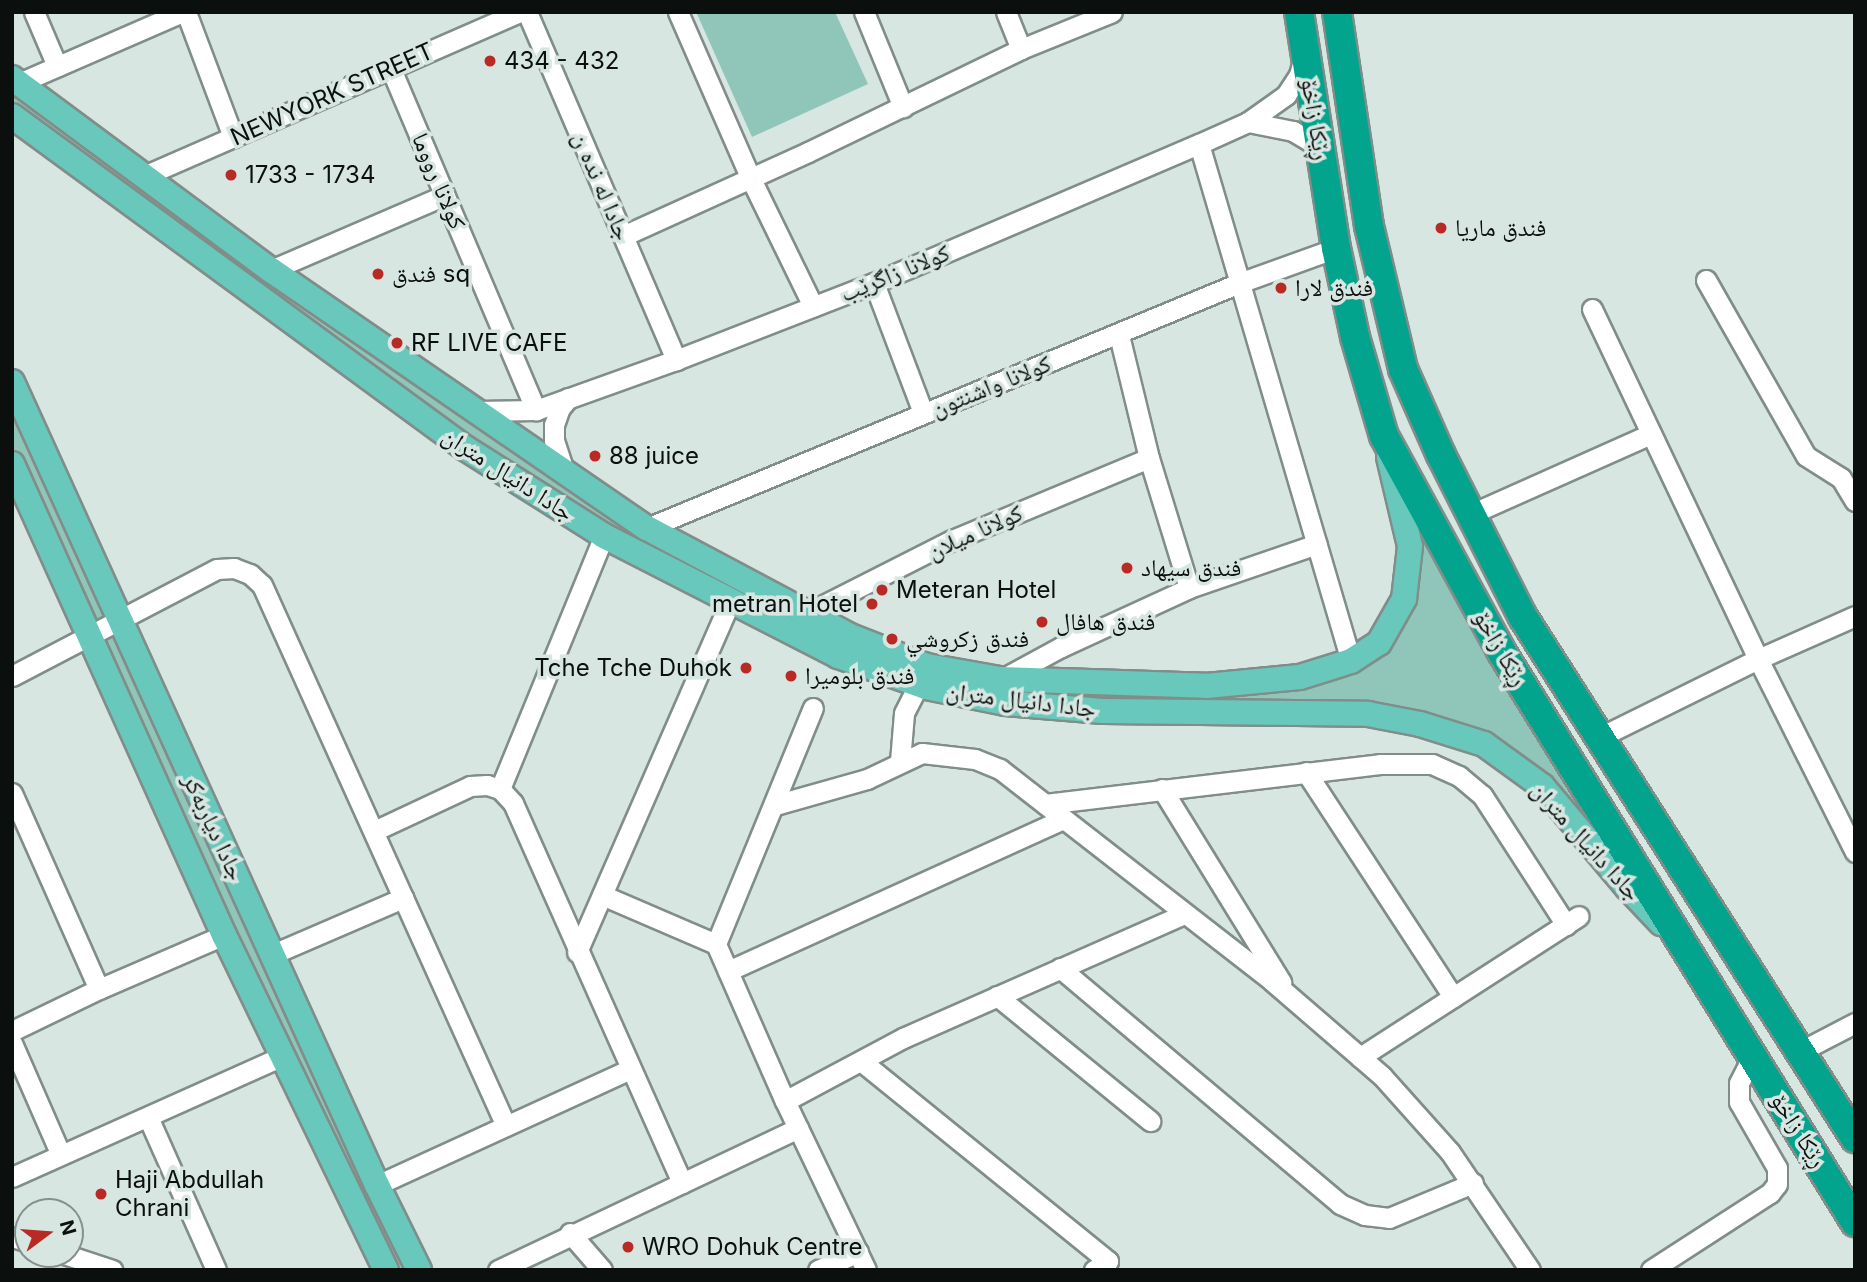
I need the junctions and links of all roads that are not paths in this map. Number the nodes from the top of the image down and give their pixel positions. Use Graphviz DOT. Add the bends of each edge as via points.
graph roads {
  1 [pos="34,12"];
  2 [pos="184,12"];
  3 [pos="519,12"];
  4 [pos="527,12"];
  5 [pos="678,12"];
  6 [pos="864,12"];
  7 [pos="1006,12"];
  8 [pos="1112,12"];
  9 [pos="1299,12"];
  10 [pos="1337,12"];
  11 [pos="1021,49"];
  12 [pos="1305,51"];
  13 [pos="57,66"];
  14 [pos="391,69"];
  15 [pos="16,80"];
  16 [pos="904,107"];
  17 [pos="12,116"];
  18 [pos="1248,122"];
  19 [pos="233,137"];
  20 [pos="1199,144"];
  21 [pos="1322,160"];
  22 [pos="144,176"];
  23 [pos="750,177"];
  24 [pos="445,195"];
  25 [pos="623,236"];
  26 [pos="1336,248"];
  27 [pos="271,270"];
  28 [pos="1706,280"];
  29 [pos="874,283"];
  30 [pos="1240,283"];
  31 [pos="813,306"];
  32 [pos="1592,309"];
  33 [pos="1119,335"];
  34 [pos="676,360"];
  35 [pos="12,382"];
  36 [pos="568,398"];
  37 [pos="537,410"];
  38 [pos="477,411"];
  39 [pos="923,413"];
  40 [pos="1651,434"];
  41 [pos="1384,436"];
  42 [pos="1149,458"];
  43 [pos="12,464"];
  44 [pos="564,471"];
  45 [pos="1855,501"];
  46 [pos="1471,514"];
  47 [pos="647,528"];
  48 [pos="604,536"];
  49 [pos="1317,544"];
  50 [pos="1189,589"];
  51 [pos="730,602"];
  52 [pos="806,614"];
  53 [pos="1855,616"];
  54 [pos="120,621"];
  55 [pos="92,635"];
  56 [pos="1758,659"];
  57 [pos="1351,661"];
  58 [pos="12,676"];
  59 [pos="918,685"];
  60 [pos="998,690"];
  61 [pos="813,708"];
  62 [pos="1598,737"];
  63 [pos="900,761"];
  64 [pos="1306,772"];
  65 [pos="500,789"];
  66 [pos="1162,789"];
  67 [pos="12,793"];
  68 [pos="1045,804"];
  69 [pos="775,805"];
  70 [pos="1063,820"];
  71 [pos="19,826"];
  72 [pos="374,831"];
  73 [pos="1855,852"];
  74 [pos="602,895"];
  75 [pos="403,898"];
  76 [pos="1184,914"];
  77 [pos="224,935"];
  78 [pos="716,944"];
  79 [pos="1688,950"];
  80 [pos="577,953"];
  81 [pos="273,954"];
  82 [pos="1060,968"];
  83 [pos="728,971"];
  84 [pos="99,989"];
  85 [pos="997,996"];
  86 [pos="1289,996"];
  87 [pos="1453,997"];
  88 [pos="1855,1023"];
  89 [pos="12,1031"];
  90 [pos="12,1043"];
  91 [pos="1801,1051"];
  92 [pos="283,1056"];
  93 [pos="1753,1056"];
  94 [pos="1360,1057"];
  95 [pos="861,1061"];
  96 [pos="630,1069"];
  97 [pos="785,1101"];
  98 [pos="148,1117"];
  99 [pos="1150,1121"];
  100 [pos="506,1126"];
  101 [pos="798,1128"];
  102 [pos="1855,1138"];
  103 [pos="60,1153"];
  104 [pos="12,1177"];
  105 [pos="682,1183"];
  106 [pos="1473,1183"];
  107 [pos="376,1185"];
  108 [pos="1853,1215"];
  109 [pos="570,1233"];
  110 [pos="84,1261"];
  111 [pos="862,1261"];
  112 [pos="112,1270"];
  113 [pos="216,1270"];
  114 [pos="386,1270"];
  115 [pos="419,1270"];
  116 [pos="498,1270"];
  117 [pos="602,1270"];
  118 [pos="818,1270"];
  119 [pos="1094,1270"];
  120 [pos="1530,1270"];
  121 [pos="1651,1270"];
  1 -- 13 [label="street"];
  2 -- 13 [label="street"];
  2 -- 19 [label="street"];
  3 -- 14 [label="street, NEWYORK STREET"];
  4 -- 25 [label="street, جادا له نده ن"];
  5 -- 23 [label="street"];
  6 -- 16 [label="street"];
  7 -- 11 [label="street"];
  8 -- 11 [label="street"];
  9 -- 12 [label="highway, ڕێکا زاخۆ"];
  10 -- 46 [label="highway, ڕێکا زاخۆ" via="1369,226 1403,369"];
  11 -- 16 [label="street"];
  12 -- 18 [label="street, كولانا زاگرێب" via="1299,75 1286,95"];
  12 -- 21 [label="highway, ڕێکا زاخۆ"];
  13 -- 15 [label="street"];
  14 -- 19 [label="street, NEWYORK STREET"];
  14 -- 24 [label="street, كولانا رووما"];
  15 -- 22 [label="main road, جادا دانيال متران"];
  16 -- 23 [label="street"];
  17 -- 48 [label="main road, جادا دانيال متران" via="465,448"];
  18 -- 20 [label="street, كولانا زاگرێب"];
  18 -- 21 [label="street" via="1293,131 1311,142"];
  19 -- 22 [label="street, NEWYORK STREET"];
  20 -- 29 [label="street, كولانا زاگرێب"];
  20 -- 30 [label="street"];
  21 -- 26 [label="highway, ڕێکا زاخۆ"];
  22 -- 27 [label="main road, جادا دانيال متران"];
  23 -- 25 [label="street"];
  23 -- 31 [label="street"];
  24 -- 27 [label="street"];
  24 -- 37 [label="street, كولانا رووما"];
  25 -- 34 [label="street, جادا له نده ن"];
  26 -- 30 [label="street, كولانا واشنتون"];
  26 -- 41 [label="highway, ڕێکا زاخۆ" via="1355,337"];
  27 -- 38 [label="main road, جادا دانيال متران"];
  28 -- 45 [label="street" via="1806,456 1841,478"];
  29 -- 31 [label="street, كولانا زاگرێب"];
  29 -- 39 [label="street"];
  30 -- 33 [label="street, كولانا واشنتون"];
  30 -- 49 [label="street"];
  31 -- 34 [label="street, كولانا زاگرێب"];
  32 -- 40 [label="street"];
  33 -- 39 [label="street, كولانا واشنتون"];
  33 -- 42 [label="street"];
  34 -- 36 [label="street, كولانا زاگرێب"];
  35 -- 54 [label="main road, جادا دیاربه‌كر"];
  36 -- 37 [label="street, كولانا زاگرێب"];
  36 -- 44 [label="street" via="554,425"];
  37 -- 38 [label="street"];
  38 -- 44 [label="main road, جادا دانيال متران"];
  39 -- 47 [label="street, كولانا واشنتون"];
  40 -- 46 [label="street"];
  40 -- 56 [label="street"];
  41 -- 57 [label="main road, جادا دانيال متران" via="1410,546 1404,599 1379,643"];
  41 -- 79 [label="highway, ڕێکا زاخۆ" via="1501,651"];
  42 -- 50 [label="street"];
  42 -- 52 [label="street, كولانا ميلان" via="952,540"];
  43 -- 55 [label="main road, جادا دیاربه‌كر"];
  44 -- 47 [label="main road, جادا دانيال متران"];
  46 -- 62 [label="highway, ڕێکا زاخۆ" via="1523,617"];
  47 -- 52 [label="main road, جادا دانيال متران"];
  48 -- 51 [label="main road, جادا دانيال متران"];
  48 -- 65 [label="street"];
  49 -- 50 [label="street"];
  49 -- 57 [label="street"];
  50 -- 60 [label="street" via="1060,647"];
  51 -- 59 [label="main road, جادا دانيال متران" via="838,656"];
  51 -- 74 [label="street"];
  52 -- 60 [label="main road, جادا دانيال متران" via="850,636"];
  53 -- 56 [label="street"];
  54 -- 55 [label="street"];
  54 -- 72 [label="street" via="217,569 250,573 262,585"];
  54 -- 81 [label="main road, جادا دیاربه‌كر"];
  55 -- 58 [label="street"];
  55 -- 77 [label="main road, جادا دیاربه‌كر"];
  56 -- 62 [label="street"];
  56 -- 73 [label="street"];
  57 -- 60 [label="main road, جادا دانيال متران" via="1300,677 1206,686"];
  59 -- 60 [label="main road, جادا دانيال متران"];
  59 -- 63 [label="street" via="900,729"];
  60 -- 79 [label="main road, جادا دانيال متران" via="1117,712 1368,714 1483,744 1542,786 1626,887"];
  61 -- 69 [label="street"];
  62 -- 91 [label="highway, ڕێکا زاخۆ"];
  63 -- 68 [label="street" via="935,752 975,759 1011,776"];
  63 -- 69 [label="street" via="867,779"];
  64 -- 66 [label="street"];
  64 -- 87 [label="street"];
  64 -- 87 [label="street" via="1399,762 1432,764 1460,776 1492,809 1572,921"];
  65 -- 72 [label="street" via="470,786"];
  65 -- 80 [label="street" via="513,803"];
  66 -- 68 [label="street"];
  66 -- 86 [label="street"];
  67 -- 71 [label="street"];
  68 -- 70 [label="street"];
  69 -- 78 [label="street"];
  70 -- 76 [label="street"];
  70 -- 83 [label="street"];
  71 -- 84 [label="street"];
  72 -- 75 [label="street"];
  74 -- 78 [label="street"];
  74 -- 80 [label="street"];
  75 -- 81 [label="street"];
  75 -- 100 [label="street"];
  76 -- 82 [label="street"];
  76 -- 86 [label="street"];
  77 -- 84 [label="street"];
  77 -- 92 [label="main road, جادا دیاربه‌كر"];
  78 -- 83 [label="street"];
  79 -- 93 [label="highway, ڕێکا زاخۆ"];
  80 -- 96 [label="street"];
  81 -- 107 [label="main road, جادا دیاربه‌كر"];
  82 -- 85 [label="street"];
  82 -- 106 [label="street" via="1340,1204 1365,1215 1389,1218"];
  83 -- 97 [label="street"];
  84 -- 89 [label="street"];
  85 -- 95 [label="street"];
  85 -- 99 [label="street"];
  86 -- 94 [label="street"];
  87 -- 94 [label="street"];
  88 -- 91 [label="street"];
  90 -- 103 [label="street"];
  91 -- 102 [label="highway, ڕێکا زاخۆ"];
  92 -- 98 [label="street"];
  92 -- 114 [label="main road, جادا دیاربه‌كر"];
  93 -- 108 [label="highway, ڕێکا زاخۆ"];
  93 -- 121 [label="street" via="1738,1083 1740,1102 1777,1168 1777,1184"];
  94 -- 106 [label="street" via="1421,1117"];
  95 -- 97 [label="street"];
  95 -- 119 [label="street" via="1108,1261"];
  96 -- 100 [label="street"];
  96 -- 105 [label="street"];
  97 -- 101 [label="street"];
  98 -- 103 [label="street"];
  98 -- 113 [label="street"];
  100 -- 107 [label="street"];
  101 -- 105 [label="street"];
  101 -- 111 [label="street"];
  103 -- 104 [label="street"];
  105 -- 109 [label="street"];
  106 -- 120 [label="street"];
  107 -- 115 [label="main road, جادا دیاربه‌كر"];
  109 -- 116 [label="street"];
  109 -- 117 [label="street"];
  110 -- 112 [label="street"];
  111 -- 118 [label="street"];
}
